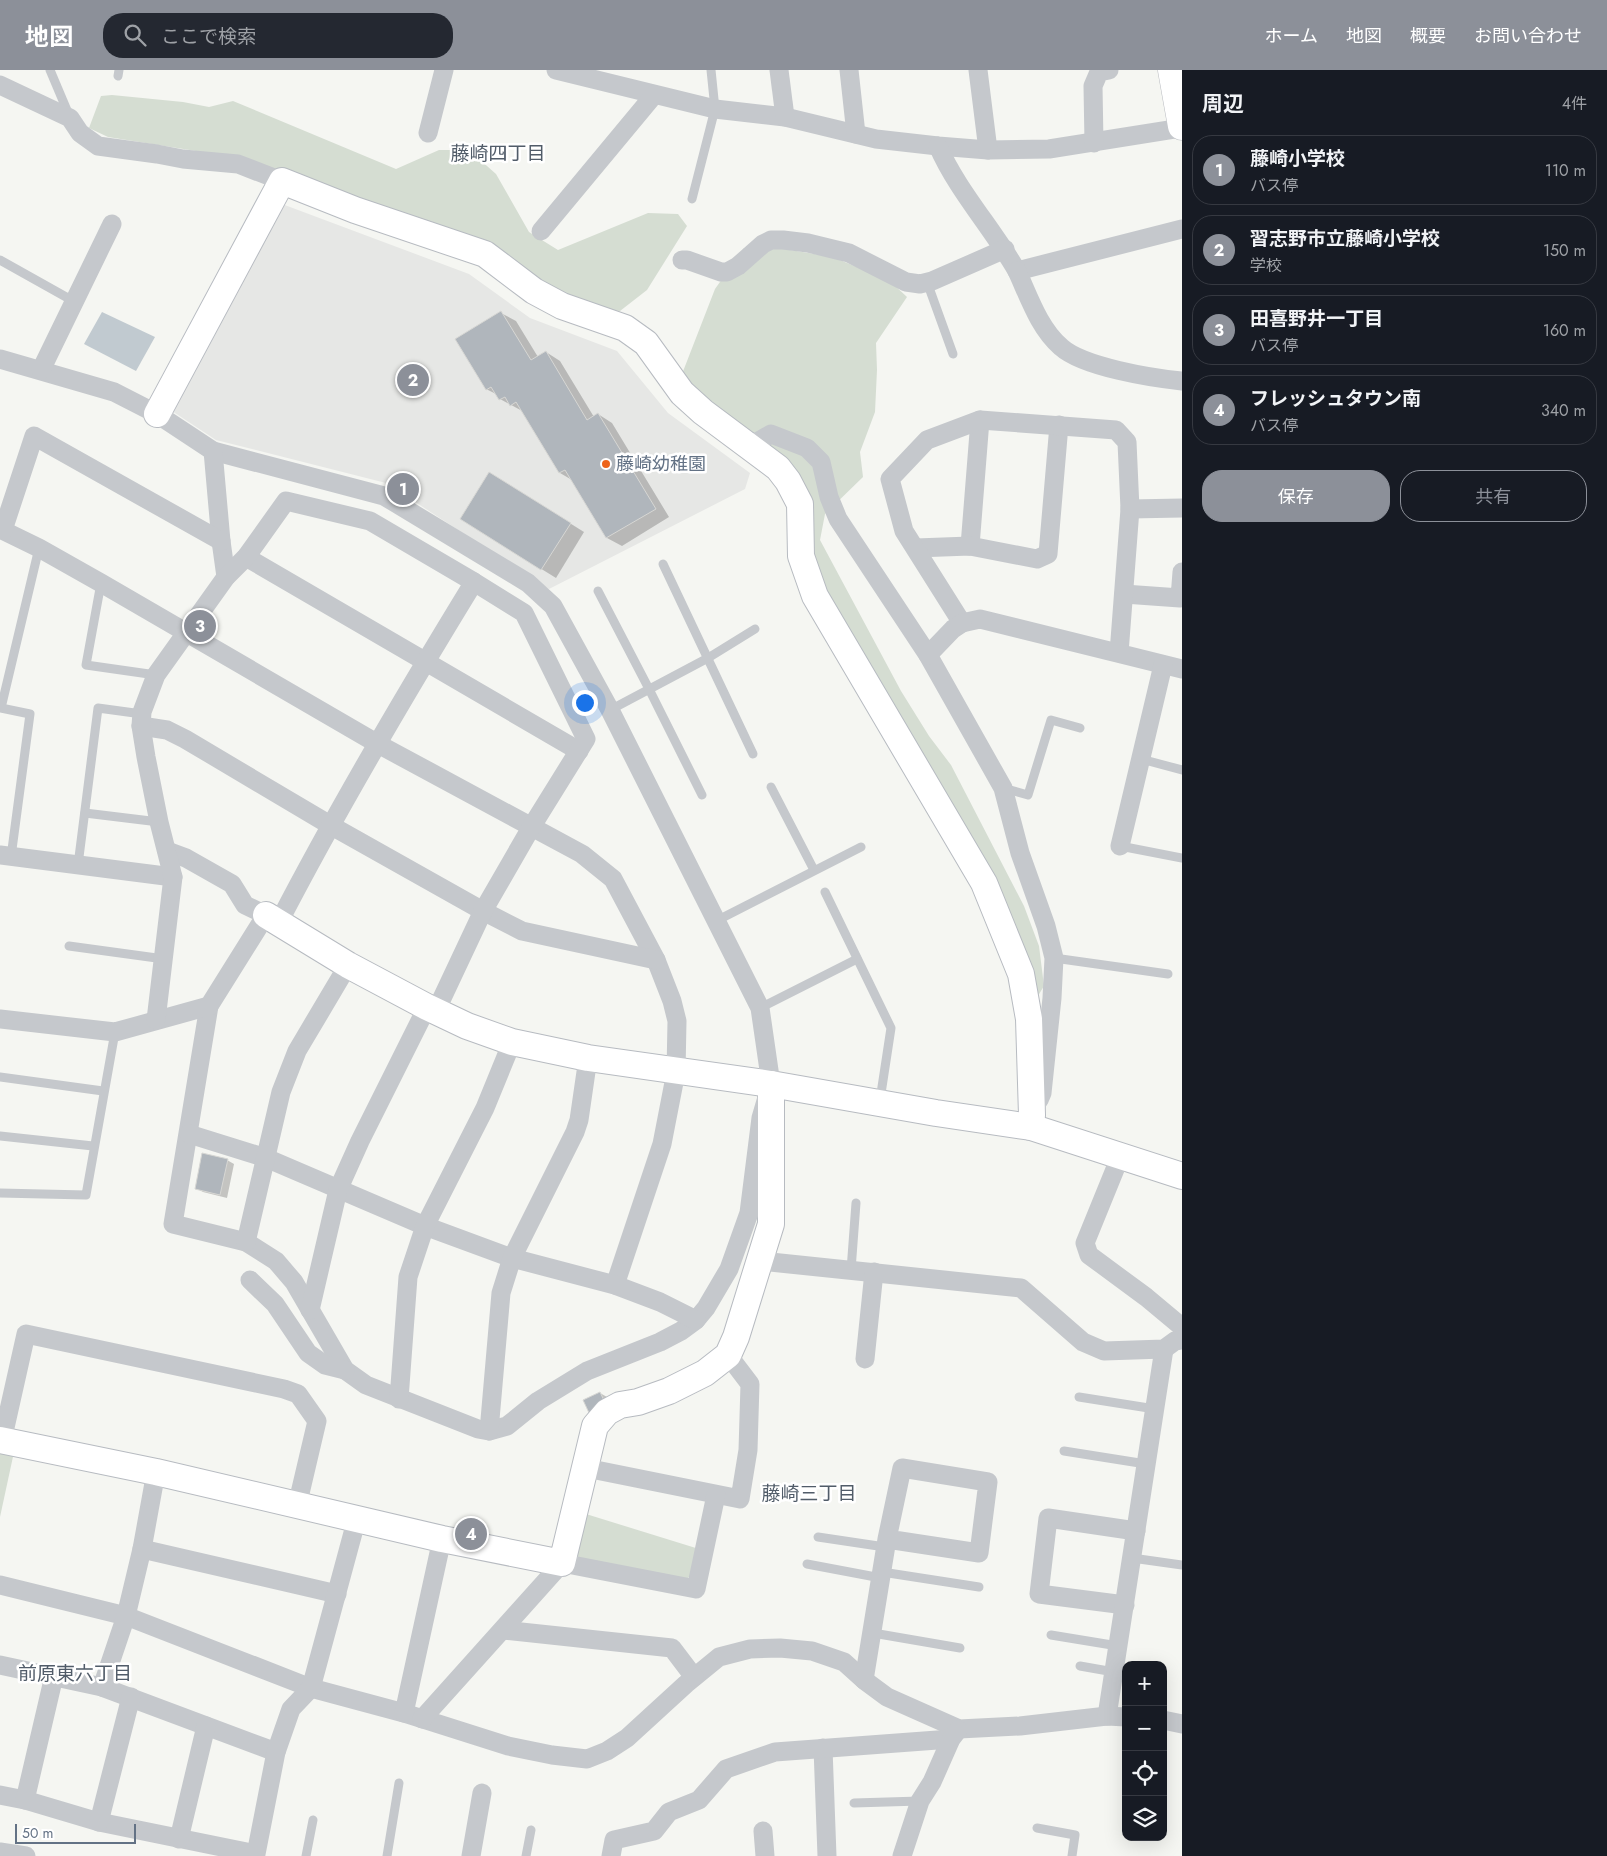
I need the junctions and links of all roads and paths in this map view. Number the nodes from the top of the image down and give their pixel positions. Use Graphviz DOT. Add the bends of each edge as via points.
graph roads {
  1 [pos="50,70"];
  2 [pos="444,70"];
  3 [pos="556,70"];
  4 [pos="712,70"];
  5 [pos="779,70"];
  6 [pos="849,70"];
  7 [pos="978,70"];
  8 [pos="1109,70"];
  9 [pos="1172,70"];
  10 [pos="0,85"];
  11 [pos="654,95"];
  12 [pos="715,109"];
  13 [pos="785,117"];
  14 [pos="70,118"];
  15 [pos="1182,127"];
  16 [pos="428,133"];
  17 [pos="856,134"];
  18 [pos="1094,143"];
  19 [pos="938,146"];
  20 [pos="988,150"];
  21 [pos="282,181"];
  22 [pos="692,199"];
  23 [pos="112,224"];
  24 [pos="1182,229"];
  25 [pos="541,232"];
  26 [pos="1004,249"];
  27 [pos="0,260"];
  28 [pos="682,260"];
  29 [pos="1017,271"];
  30 [pos="927,282"];
  31 [pos="75,302"];
  32 [pos="953,354"];
  33 [pos="0,359"];
  34 [pos="40,370"];
  35 [pos="1182,381"];
  36 [pos="157,414"];
  37 [pos="980,420"];
  38 [pos="1059,425"];
  39 [pos="750,446"];
  40 [pos="213,451"];
  41 [pos="1182,508"];
  42 [pos="1130,509"];
  43 [pos="2,530"];
  44 [pos="221,541"];
  45 [pos="970,546"];
  46 [pos="40,548"];
  47 [pos="916,548"];
  48 [pos="246,557"];
  49 [pos="663,564"];
  50 [pos="1182,572"];
  51 [pos="226,576"];
  52 [pos="474,582"];
  53 [pos="101,583"];
  54 [pos="598,591"];
  55 [pos="1124,594"];
  56 [pos="962,623"];
  57 [pos="755,630"];
  58 [pos="187,632"];
  59 [pos="1119,653"];
  60 [pos="928,655"];
  61 [pos="708,658"];
  62 [pos="426,661"];
  63 [pos="1163,665"];
  64 [pos="1182,669"];
  65 [pos="156,675"];
  66 [pos="649,689"];
  67 [pos="610,710"];
  68 [pos="141,720"];
  69 [pos="1080,728"];
  70 [pos="378,744"];
  71 [pos="579,751"];
  72 [pos="753,754"];
  73 [pos="1140,760"];
  74 [pos="1182,770"];
  75 [pos="771,787"];
  76 [pos="1003,788"];
  77 [pos="702,795"];
  78 [pos="85,813"];
  79 [pos="159,822"];
  80 [pos="330,825"];
  81 [pos="532,826"];
  82 [pos="1120,846"];
  83 [pos="861,847"];
  84 [pos="167,851"];
  85 [pos="6,856"];
  86 [pos="1182,858"];
  87 [pos="78,866"];
  88 [pos="814,870"];
  89 [pos="173,877"];
  90 [pos="825,892"];
  91 [pos="483,911"];
  92 [pos="273,918"];
  93 [pos="716,921"];
  94 [pos="69,946"];
  95 [pos="1054,958"];
  96 [pos="164,959"];
  97 [pos="857,959"];
  98 [pos="656,960"];
  99 [pos="348,965"];
  100 [pos="1168,974"];
  101 [pos="209,1006"];
  102 [pos="760,1008"];
  103 [pos="432,1009"];
  104 [pos="0,1019"];
  105 [pos="156,1020"];
  106 [pos="115,1032"];
  107 [pos="512,1042"];
  108 [pos="588,1058"];
  109 [pos="676,1072"];
  110 [pos="0,1077"];
  111 [pos="771,1084"];
  112 [pos="103,1091"];
  113 [pos="880,1103"];
  114 [pos="1032,1121"];
  115 [pos="189,1134"];
  116 [pos="0,1136"];
  117 [pos="93,1146"];
  118 [pos="1120,1157"];
  119 [pos="266,1158"];
  120 [pos="1182,1176"];
  121 [pos="338,1190"];
  122 [pos="0,1193"];
  123 [pos="856,1203"];
  124 [pos="425,1226"];
  125 [pos="246,1242"];
  126 [pos="512,1258"];
  127 [pos="761,1261"];
  128 [pos="851,1270"];
  129 [pos="874,1272"];
  130 [pos="250,1280"];
  131 [pos="615,1285"];
  132 [pos="310,1310"];
  133 [pos="696,1320"];
  134 [pos="1182,1327"];
  135 [pos="1182,1340"];
  136 [pos="1164,1349"];
  137 [pos="728,1355"];
  138 [pos="865,1359"];
  139 [pos="345,1370"];
  140 [pos="1080,1398"];
  141 [pos="399,1399"];
  142 [pos="1155,1408"];
  143 [pos="489,1430"];
  144 [pos="1,1441"];
  145 [pos="1064,1451"];
  146 [pos="1146,1464"];
  147 [pos="586,1468"];
  148 [pos="156,1472"];
  149 [pos="716,1495"];
  150 [pos="297,1506"];
  151 [pos="357,1518"];
  152 [pos="1136,1531"];
  153 [pos="818,1537"];
  154 [pos="442,1540"];
  155 [pos="886,1543"];
  156 [pos="142,1548"];
  157 [pos="1132,1558"];
  158 [pos="562,1563"];
  159 [pos="807,1564"];
  160 [pos="1182,1565"];
  161 [pos="882,1575"];
  162 [pos="0,1585"];
  163 [pos="979,1586"];
  164 [pos="337,1594"];
  165 [pos="1124,1605"];
  166 [pos="126,1616"];
  167 [pos="504,1630"];
  168 [pos="873,1633"];
  169 [pos="1052,1635"];
  170 [pos="1118,1646"];
  171 [pos="960,1648"];
  172 [pos="0,1664"];
  173 [pos="1080,1666"];
  174 [pos="1114,1672"];
  175 [pos="54,1676"];
  176 [pos="694,1677"];
  177 [pos="864,1680"];
  178 [pos="102,1687"];
  179 [pos="311,1688"];
  180 [pos="131,1697"];
  181 [pos="404,1713"];
  182 [pos="1117,1717"];
  183 [pos="422,1718"];
  184 [pos="1167,1721"];
  185 [pos="1182,1724"];
  186 [pos="206,1726"];
  187 [pos="955,1734"];
  188 [pos="823,1748"];
  189 [pos="276,1752"];
  190 [pos="399,1783"];
  191 [pos="482,1793"];
  192 [pos="0,1795"];
  193 [pos="25,1800"];
  194 [pos="920,1801"];
  195 [pos="854,1803"];
  196 [pos="313,1820"];
  197 [pos="99,1822"];
  198 [pos="1037,1828"];
  199 [pos="530,1830"];
  200 [pos="763,1831"];
  201 [pos="179,1838"];
  202 [pos="0,1852"];
  203 [pos="26,1856"];
  204 [pos="306,1856"];
  205 [pos="387,1856"];
  206 [pos="471,1856"];
  207 [pos="526,1856"];
  208 [pos="611,1856"];
  209 [pos="765,1856"];
  210 [pos="827,1856"];
  211 [pos="902,1856"];
  212 [pos="1072,1856"];
  1 -- 14 [label="lane"];
  2 -- 16 [label="street"];
  3 -- 11 [label="street"];
  4 -- 12 [label="lane"];
  5 -- 13 [label="street"];
  6 -- 17 [label="street"];
  7 -- 20 [label="street"];
  8 -- 18 [label="street" via="1099,72 1093,86"];
  9 -- 15 [label="main road"];
  10 -- 14 [label="street"];
  11 -- 12 [label="street"];
  11 -- 25 [label="street"];
  12 -- 13 [label="street"];
  12 -- 22 [label="lane"];
  13 -- 17 [label="street"];
  14 -- 21 [label="street" via="80,133 98,146 238,164"];
  15 -- 18 [label="street"];
  17 -- 19 [label="street"];
  18 -- 20 [label="street" via="1049,150"];
  19 -- 20 [label="street"];
  19 -- 26 [label="street" via="946,164"];
  21 -- 36 [label="street"];
  21 -- 39 [label="street" via="355,210 485,254 534,291 562,306 625,328 646,342 682,393"];
  23 -- 31 [label="street"];
  24 -- 29 [label="street"];
  26 -- 29 [label="street"];
  26 -- 30 [label="street"];
  27 -- 31 [label="lane"];
  28 -- 30 [label="street" via="727,272 763,244 783,240 849,254 906,282"];
  29 -- 35 [label="street" via="1042,325 1061,348 1084,360 1120,371"];
  30 -- 32 [label="lane"];
  31 -- 34 [label="street"];
  33 -- 34 [label="street"];
  34 -- 36 [label="street" via="114,392"];
  36 -- 40 [label="street"];
  37 -- 38 [label="street"];
  37 -- 45 [label="street"];
  37 -- 47 [label="street" via="927,440 890,479 904,531"];
  38 -- 42 [label="street" via="1116,430 1127,442"];
  38 -- 45 [label="street" via="1048,554 1037,560"];
  39 -- 60 [label="street" via="771,434 807,448 821,462 838,519"];
  39 -- 114 [label="street" via="778,468 788,481 800,504 801,556 815,596 984,883 1021,974 1030,1019"];
  40 -- 44 [label="street"];
  40 -- 67 [label="street" via="384,496 528,583 553,606"];
  41 -- 42 [label="street"];
  42 -- 55 [label="street"];
  43 -- 44 [label="street" via="34,436"];
  43 -- 46 [label="street"];
  44 -- 51 [label="street"];
  45 -- 47 [label="street"];
  46 -- 53 [label="street"];
  46 -- 85 [label="lane" via="1,708 30,714"];
  47 -- 56 [label="street"];
  48 -- 51 [label="street"];
  48 -- 52 [label="street" via="286,501 370,521"];
  48 -- 62 [label="street"];
  49 -- 61 [label="lane"];
  50 -- 55 [label="street" via="1180,598"];
  51 -- 58 [label="street"];
  52 -- 62 [label="street"];
  52 -- 71 [label="street" via="524,613 586,739"];
  53 -- 58 [label="street"];
  53 -- 65 [label="lane" via="86,664"];
  54 -- 66 [label="lane"];
  55 -- 59 [label="street"];
  56 -- 59 [label="street" via="980,619"];
  56 -- 60 [label="street" via="952,628"];
  57 -- 61 [label="lane"];
  58 -- 65 [label="street"];
  58 -- 70 [label="street"];
  59 -- 63 [label="street"];
  60 -- 76 [label="street"];
  61 -- 66 [label="lane"];
  61 -- 72 [label="lane"];
  62 -- 70 [label="street"];
  62 -- 71 [label="street"];
  63 -- 64 [label="street"];
  63 -- 73 [label="street"];
  65 -- 68 [label="street"];
  66 -- 67 [label="lane"];
  66 -- 77 [label="lane"];
  67 -- 93 [label="street"];
  68 -- 78 [label="lane" via="98,708"];
  68 -- 79 [label="street"];
  68 -- 80 [label="street" via="185,739"];
  69 -- 76 [label="lane" via="1051,720 1028,795"];
  70 -- 80 [label="street"];
  70 -- 81 [label="street"];
  71 -- 81 [label="street"];
  73 -- 74 [label="lane"];
  73 -- 82 [label="street"];
  75 -- 88 [label="lane"];
  76 -- 95 [label="street"];
  78 -- 79 [label="lane"];
  78 -- 87 [label="lane"];
  79 -- 84 [label="street"];
  80 -- 91 [label="street"];
  80 -- 92 [label="street"];
  81 -- 91 [label="street"];
  81 -- 98 [label="street" via="582,854 613,879"];
  82 -- 86 [label="lane"];
  83 -- 88 [label="lane"];
  84 -- 89 [label="street"];
  84 -- 92 [label="street" via="232,884 245,905"];
  85 -- 87 [label="street"];
  87 -- 89 [label="street"];
  88 -- 93 [label="lane"];
  89 -- 96 [label="street"];
  90 -- 97 [label="lane"];
  91 -- 98 [label="street" via="522,931"];
  91 -- 103 [label="street"];
  92 -- 99 [label="street"];
  92 -- 101 [label="street"];
  93 -- 102 [label="street"];
  94 -- 96 [label="lane"];
  95 -- 100 [label="lane"];
  95 -- 114 [label="street" via="1042,1093"];
  96 -- 105 [label="street"];
  97 -- 102 [label="lane"];
  97 -- 113 [label="lane" via="891,1028"];
  98 -- 109 [label="street" via="677,1021"];
  99 -- 103 [label="street"];
  99 -- 119 [label="street" via="297,1051 282,1092"];
  101 -- 105 [label="street"];
  101 -- 115 [label="street"];
  102 -- 111 [label="street"];
  103 -- 107 [label="street"];
  103 -- 121 [label="street" via="360,1141"];
  104 -- 106 [label="street"];
  105 -- 106 [label="street"];
  106 -- 112 [label="lane"];
  107 -- 108 [label="street"];
  107 -- 124 [label="street" via="485,1108"];
  108 -- 109 [label="street"];
  108 -- 126 [label="street" via="575,1132"];
  109 -- 111 [label="street"];
  109 -- 131 [label="street" via="662,1144"];
  110 -- 112 [label="lane"];
  111 -- 113 [label="street"];
  111 -- 127 [label="street" via="771,1224"];
  111 -- 133 [label="street" via="761,1118 748,1213 729,1269"];
  112 -- 117 [label="lane"];
  113 -- 114 [label="street"];
  114 -- 118 [label="street"];
  115 -- 119 [label="street"];
  115 -- 125 [label="street" via="173,1224"];
  116 -- 117 [label="lane"];
  117 -- 122 [label="lane" via="86,1195"];
  118 -- 120 [label="street"];
  118 -- 134 [label="street" via="1085,1243 1089,1255"];
  119 -- 121 [label="street"];
  119 -- 125 [label="street"];
  121 -- 124 [label="street"];
  121 -- 132 [label="street"];
  123 -- 128 [label="lane"];
  124 -- 126 [label="street"];
  124 -- 141 [label="street" via="408,1277"];
  125 -- 132 [label="street" via="276,1261 294,1282"];
  126 -- 131 [label="street"];
  126 -- 143 [label="street" via="501,1293"];
  127 -- 128 [label="street"];
  127 -- 137 [label="street"];
  128 -- 129 [label="street"];
  129 -- 136 [label="street" via="1022,1288 1083,1342 1104,1351"];
  129 -- 138 [label="street"];
  130 -- 139 [label="street" via="275,1304 308,1354 325,1365"];
  131 -- 133 [label="street"];
  132 -- 139 [label="street"];
  133 -- 143 [label="street" via="660,1342 588,1371 538,1401 507,1426"];
  135 -- 136 [label="street"];
  136 -- 142 [label="street"];
  137 -- 147 [label="street" via="705,1372 669,1391 607,1412 595,1426"];
  137 -- 149 [label="street" via="750,1384 748,1450 740,1499"];
  139 -- 141 [label="street" via="366,1385"];
  140 -- 142 [label="lane"];
  141 -- 143 [label="street" via="478,1429"];
  142 -- 146 [label="street"];
  144 -- 148 [label="street"];
  144 -- 150 [label="street" via="26,1334 274,1387 298,1394 317,1421"];
  145 -- 146 [label="lane"];
  146 -- 152 [label="street"];
  147 -- 149 [label="street"];
  147 -- 158 [label="street"];
  148 -- 150 [label="street"];
  148 -- 156 [label="street"];
  149 -- 158 [label="street" via="696,1589"];
  150 -- 151 [label="street"];
  151 -- 154 [label="street"];
  151 -- 164 [label="street"];
  152 -- 157 [label="street"];
  152 -- 165 [label="street" via="1048,1518 1039,1594"];
  153 -- 155 [label="lane"];
  154 -- 158 [label="street"];
  154 -- 181 [label="street"];
  155 -- 155 [label="street" via="978,1553 988,1482 902,1468"];
  155 -- 161 [label="street"];
  156 -- 164 [label="street"];
  156 -- 166 [label="street"];
  157 -- 160 [label="lane"];
  157 -- 165 [label="street"];
  158 -- 167 [label="street"];
  159 -- 161 [label="lane"];
  161 -- 163 [label="lane"];
  161 -- 168 [label="street"];
  162 -- 166 [label="street"];
  164 -- 179 [label="street"];
  165 -- 170 [label="street"];
  166 -- 178 [label="street"];
  166 -- 179 [label="street"];
  167 -- 176 [label="street" via="672,1648"];
  167 -- 183 [label="street"];
  168 -- 171 [label="lane"];
  168 -- 177 [label="street"];
  169 -- 170 [label="lane"];
  170 -- 174 [label="street"];
  172 -- 175 [label="street"];
  173 -- 174 [label="lane"];
  174 -- 182 [label="street"];
  175 -- 178 [label="street"];
  175 -- 193 [label="street"];
  176 -- 177 [label="street" via="719,1657 750,1649 780,1648 812,1651 844,1662"];
  176 -- 183 [label="street" via="627,1738 588,1758 508,1746"];
  177 -- 187 [label="street" via="887,1697"];
  178 -- 180 [label="street"];
  179 -- 181 [label="street"];
  179 -- 189 [label="street" via="291,1709"];
  180 -- 186 [label="street"];
  180 -- 197 [label="street"];
  181 -- 183 [label="street"];
  182 -- 187 [label="street"];
  184 -- 185 [label="street"];
  186 -- 189 [label="street"];
  186 -- 201 [label="street"];
  187 -- 188 [label="street" via="895,1744"];
  187 -- 194 [label="street"];
  188 -- 208 [label="street" via="775,1752 726,1769 699,1800 669,1812 654,1830 614,1840"];
  188 -- 210 [label="street"];
  189 -- 201 [label="street" via="256,1854"];
  190 -- 205 [label="lane"];
  191 -- 206 [label="street"];
  192 -- 193 [label="street"];
  193 -- 197 [label="street"];
  194 -- 195 [label="lane"];
  194 -- 211 [label="street"];
  196 -- 204 [label="lane"];
  197 -- 201 [label="street"];
  198 -- 212 [label="lane" via="1075,1835"];
  199 -- 207 [label="lane"];
  200 -- 209 [label="street"];
  202 -- 203 [label="street"];
}
